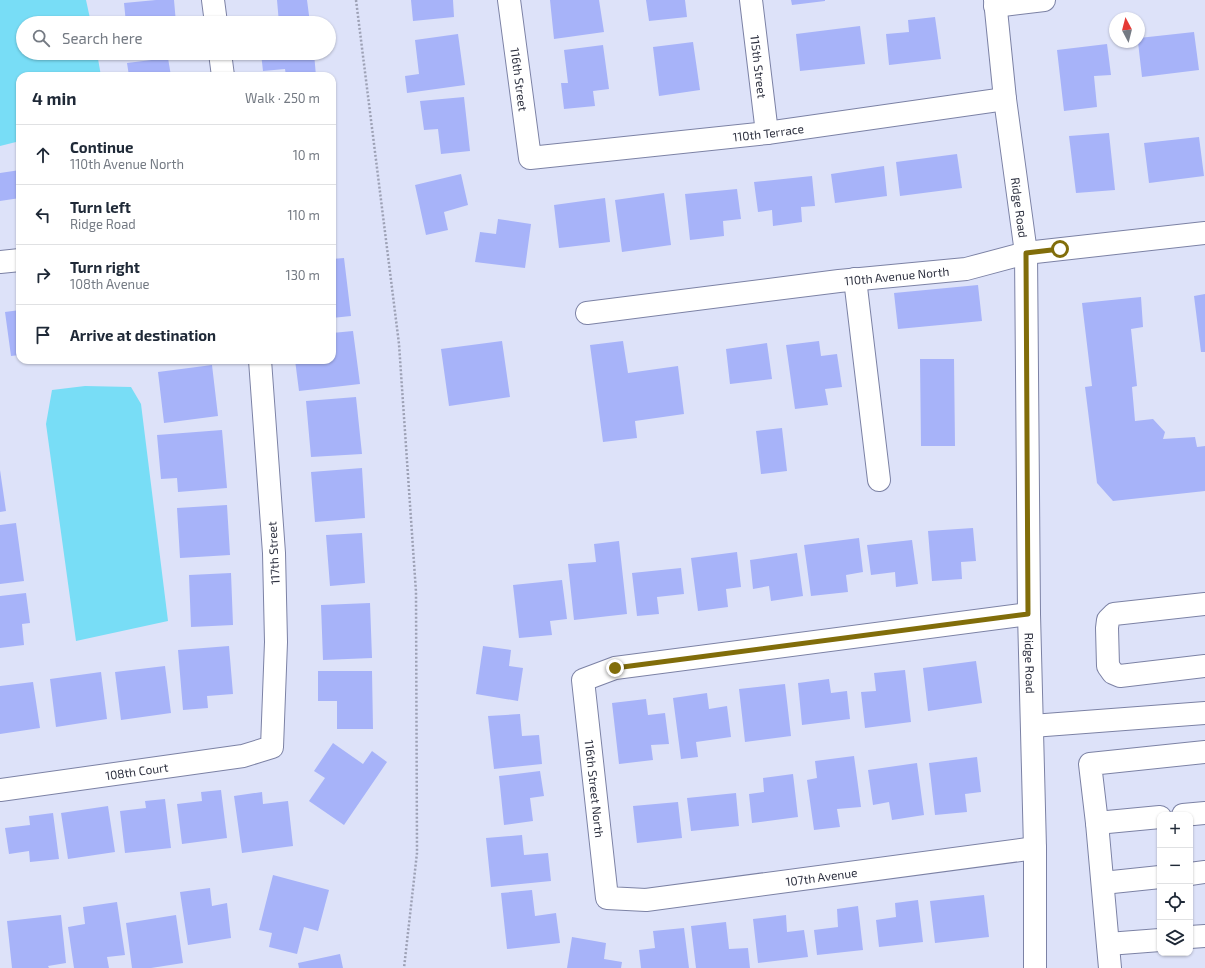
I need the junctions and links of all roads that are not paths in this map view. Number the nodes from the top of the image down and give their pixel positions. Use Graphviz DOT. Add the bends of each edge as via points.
graph roads {
  1 [pos="213,0"];
  2 [pos="509,0"];
  3 [pos="751,0"];
  4 [pos="1044,0"];
  5 [pos="995,3"];
  6 [pos="215,16"];
  7 [pos="221,60"];
  8 [pos="222,72"];
  9 [pos="1005,99"];
  10 [pos="767,133"];
  11 [pos="530,158"];
  12 [pos="1205,233"];
  13 [pos="1026,253"];
  14 [pos="16,260"];
  15 [pos="0,262"];
  16 [pos="855,279"];
  17 [pos="587,313"];
  18 [pos="260,364"];
  19 [pos="879,480"];
  20 [pos="1205,604"];
  21 [pos="1028,614"];
  22 [pos="1205,666"];
  23 [pos="1205,713"];
  24 [pos="1032,726"];
  25 [pos="272,747"];
  26 [pos="1205,752"];
  27 [pos="0,790"];
  28 [pos="1205,813"];
  29 [pos="1193,814"];
  30 [pos="1157,817"];
  31 [pos="1097,823"];
  32 [pos="1035,848"];
  33 [pos="1205,872"];
  34 [pos="1193,874"];
  35 [pos="1157,877"];
  36 [pos="1102,883"];
  37 [pos="607,898"];
  38 [pos="1205,936"];
  39 [pos="1193,937"];
  40 [pos="1157,940"];
  41 [pos="1108,944"];
  42 [pos="1035,968"];
  43 [pos="1110,968"];
  1 -- 6 [label="street"];
  2 -- 11 [label="street, 116th Street"];
  3 -- 10 [label="street, 115th Street"];
  4 -- 5 [label="street"];
  5 -- 9 [label="street, Ridge Road"];
  7 -- 8 [label="street"];
  9 -- 10 [label="street, 110th Terrace"];
  9 -- 13 [label="street, Ridge Road"];
  10 -- 11 [label="street, 110th Terrace"];
  12 -- 13 [label="street, 110th Avenue North"];
  13 -- 16 [label="street, 110th Avenue North" via="966,269"];
  13 -- 21 [label="street, Ridge Road"];
  14 -- 15 [label="street"];
  16 -- 17 [label="street, 110th Avenue North"];
  16 -- 19 [label="street"];
  18 -- 25 [label="street, 117th Street" via="274,553 276,642"];
  20 -- 22 [label="street" via="1114,614 1108,620 1107,628 1108,666 1113,673 1120,676"];
  21 -- 24 [label="street, Ridge Road"];
  21 -- 37 [label="street, 116th Street North" via="615,668 583,680"];
  23 -- 24 [label="street"];
  24 -- 32 [label="street, Ridge Road"];
  25 -- 27 [label="street, 108th Court" via="243,756"];
  26 -- 31 [label="street" via="1090,764"];
  28 -- 29 [label="street"];
  30 -- 31 [label="street"];
  31 -- 36 [label="street"];
  32 -- 37 [label="street, 107th Avenue" via="646,900"];
  32 -- 42 [label="street, Ridge Road"];
  33 -- 34 [label="street"];
  35 -- 36 [label="street"];
  36 -- 41 [label="street"];
  38 -- 39 [label="street"];
  40 -- 41 [label="street"];
  41 -- 43 [label="street"];
}
